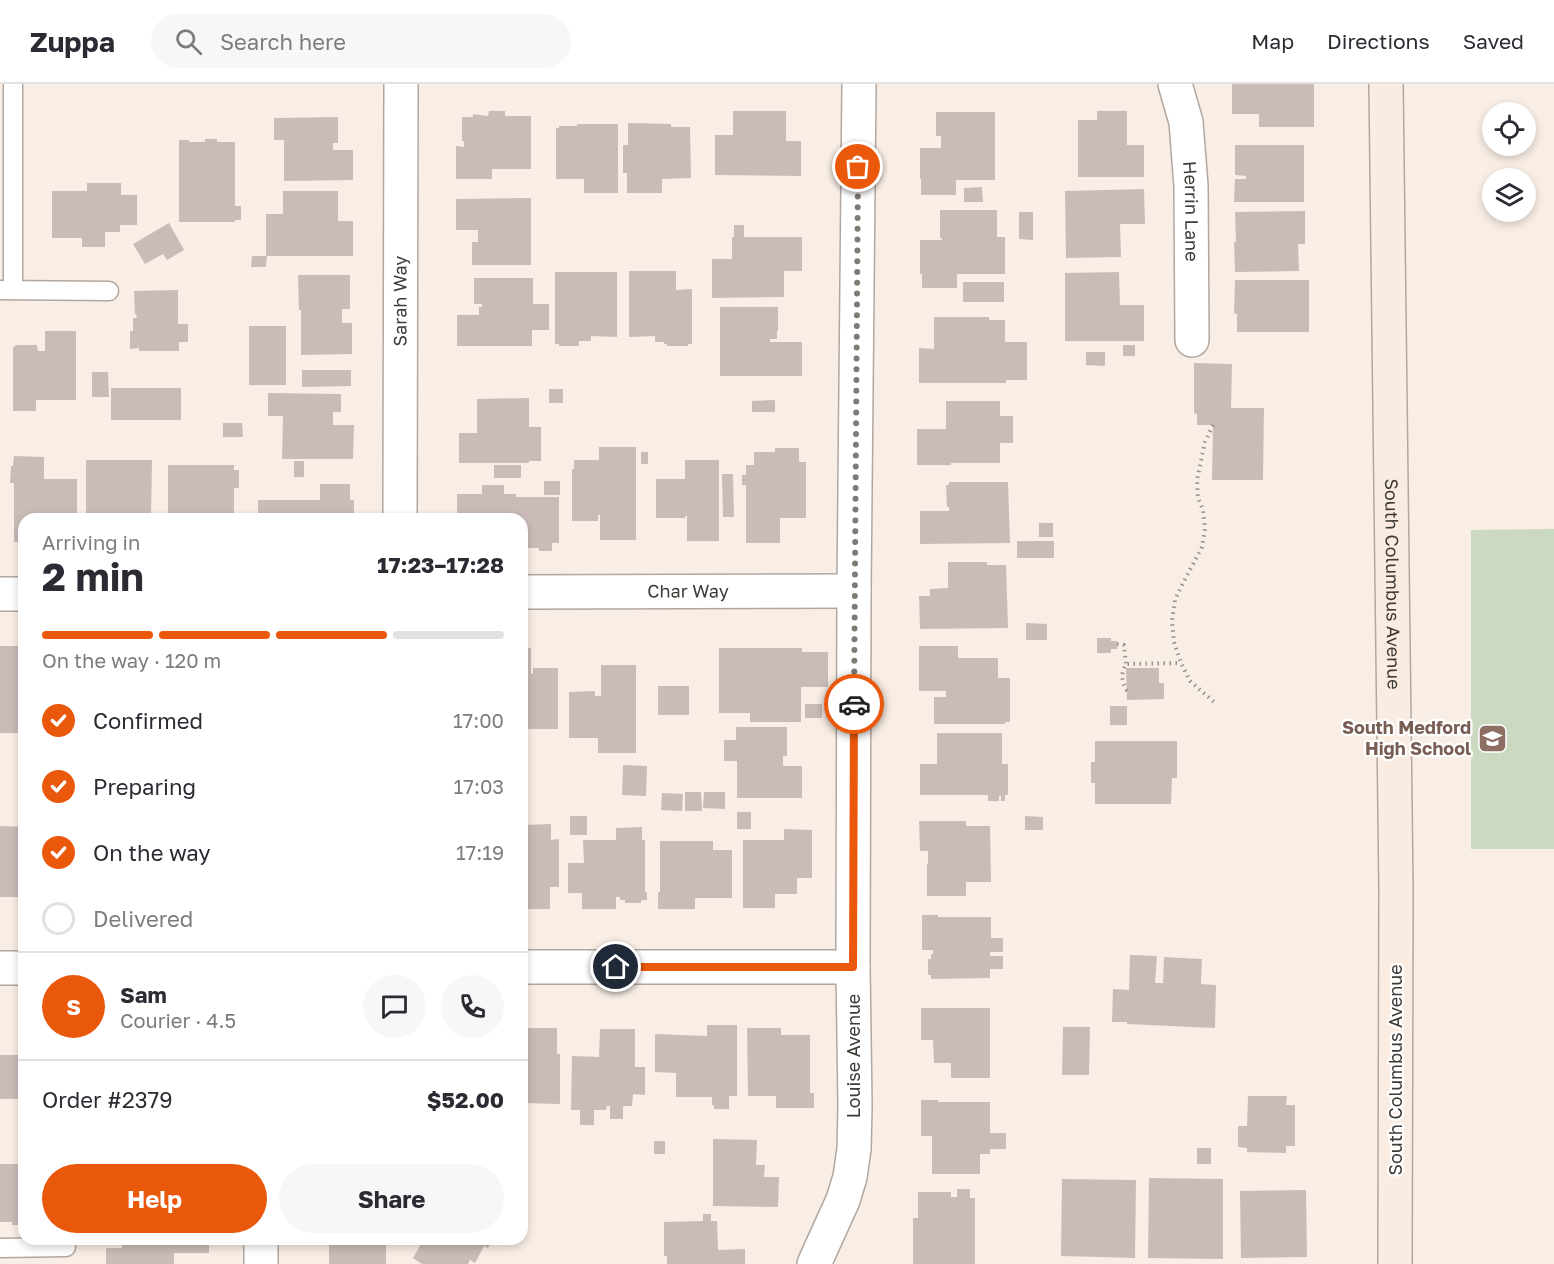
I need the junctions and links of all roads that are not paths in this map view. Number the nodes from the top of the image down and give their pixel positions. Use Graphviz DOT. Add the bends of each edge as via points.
graph roads {
  1 [pos="13,84"];
  2 [pos="401,84"];
  3 [pos="859,84"];
  4 [pos="1175,84"];
  5 [pos="1386,84"];
  6 [pos="7,290"];
  7 [pos="109,291"];
  8 [pos="1192,340"];
  9 [pos="400,513"];
  10 [pos="854,591"];
  11 [pos="528,592"];
  12 [pos="0,594"];
  13 [pos="18,594"];
  14 [pos="528,967"];
  15 [pos="853,967"];
  16 [pos="0,968"];
  17 [pos="18,968"];
  18 [pos="261,1245"];
  19 [pos="66,1247"];
  20 [pos="0,1248"];
  21 [pos="261,1264"];
  22 [pos="814,1264"];
  23 [pos="1395,1264"];
  1 -- 6 [label="lane"];
  2 -- 9 [label="street, Sarah Way"];
  3 -- 10 [label="street, Louise Avenue"];
  4 -- 8 [label="street, Herrin Lane" via="1186,122 1191,186"];
  5 -- 23 [label="main road, South Columbus Avenue" via="1396,890"];
  6 -- 7 [label="lane"];
  10 -- 11 [label="street, Char Way"];
  10 -- 15 [label="street, Louise Avenue"];
  12 -- 13 [label="street"];
  14 -- 15 [label="street"];
  15 -- 22 [label="street, Louise Avenue" via="854,1149 843,1200"];
  16 -- 17 [label="street"];
  18 -- 21 [label="street"];
  19 -- 20 [label="lane"];
}
